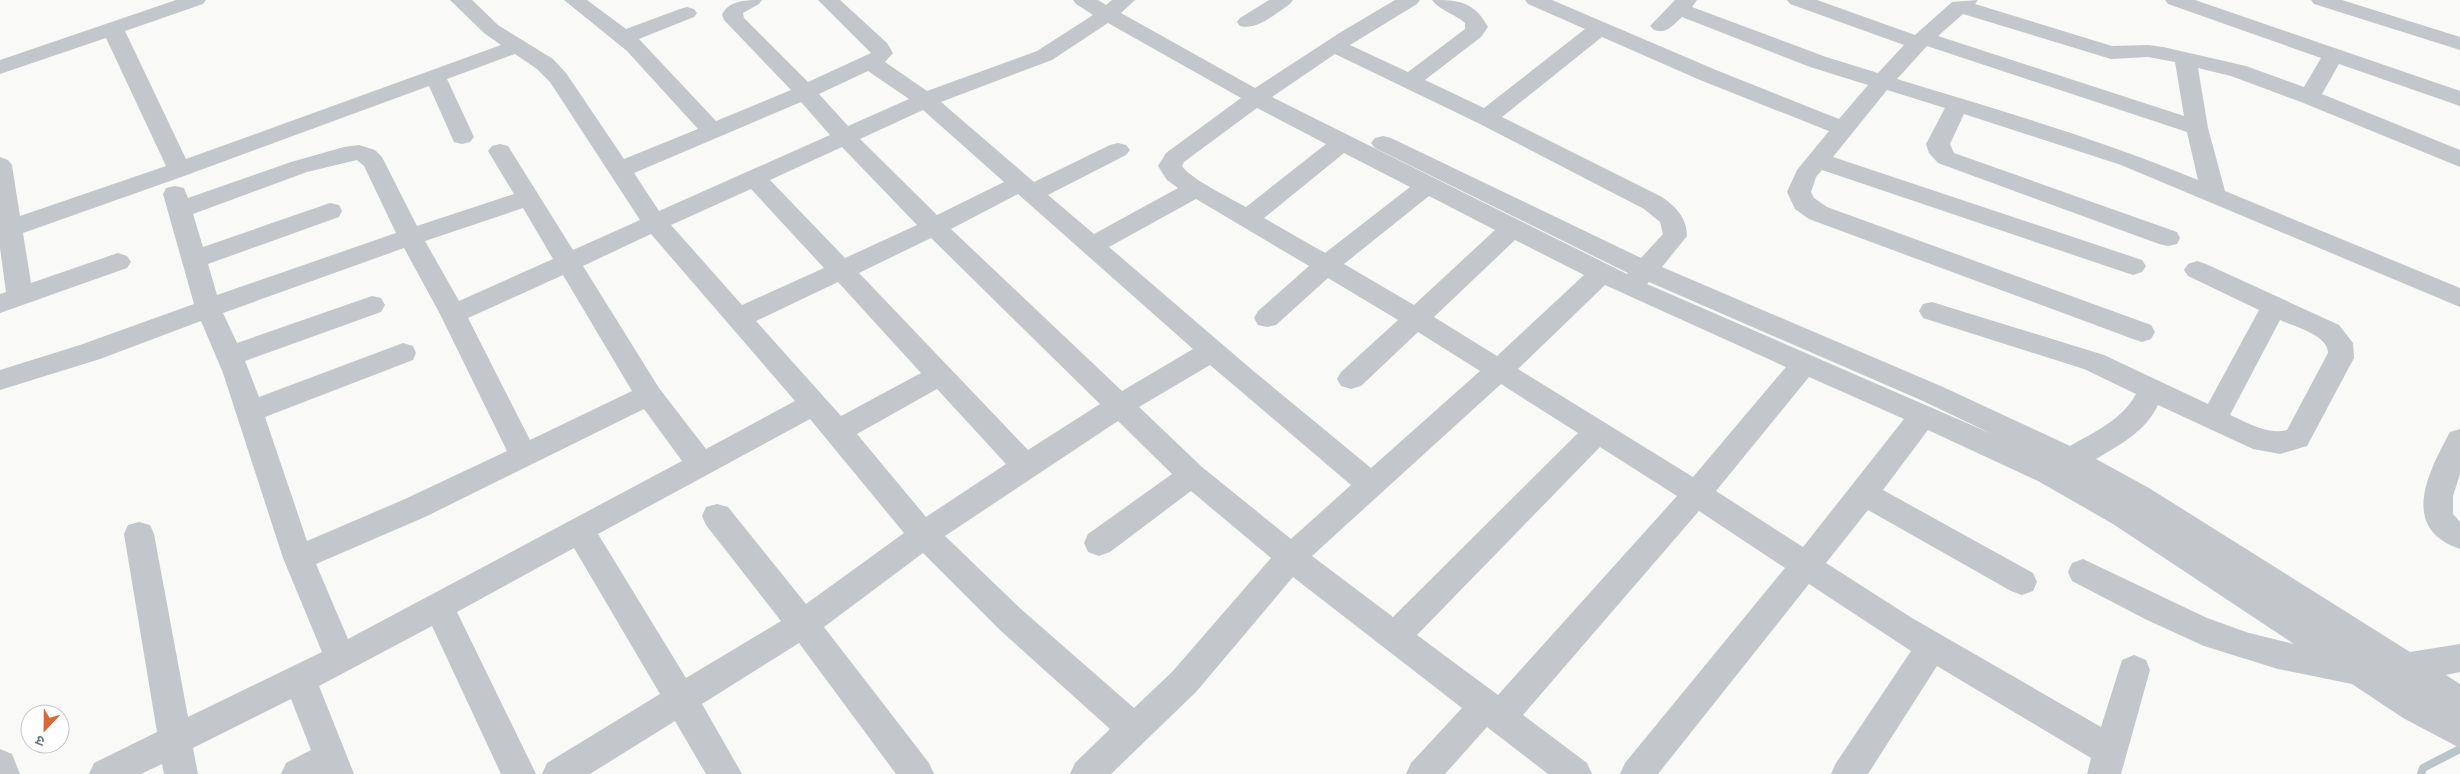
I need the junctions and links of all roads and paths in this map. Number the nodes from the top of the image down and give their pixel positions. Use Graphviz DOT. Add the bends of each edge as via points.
graph roads {
  1 [pos="196,0"];
  2 [pos="460,0"];
  3 [pos="574,0"];
  4 [pos="752,0"];
  5 [pos="828,0"];
  6 [pos="1083,0"];
  7 [pos="1283,0"];
  8 [pos="1410,0"];
  9 [pos="1535,0"];
  10 [pos="1799,0"];
  11 [pos="2175,0"];
  12 [pos="2321,0"];
  13 [pos="1453,2"];
  14 [pos="1963,3"];
  15 [pos="1118,4"];
  16 [pos="1683,4"];
  17 [pos="687,13"];
  18 [pos="1247,22"];
  19 [pos="1661,26"];
  20 [pos="113,29"];
  21 [pos="1599,29"];
  22 [pos="625,37"];
  23 [pos="1920,40"];
  24 [pos="2460,44"];
  25 [pos="518,46"];
  26 [pos="1335,46"];
  27 [pos="2334,55"];
  28 [pos="2185,58"];
  29 [pos="871,60"];
  30 [pos="0,67"];
  31 [pos="435,76"];
  32 [pos="1409,82"];
  33 [pos="1884,82"];
  34 [pos="805,92"];
  35 [pos="1263,92"];
  36 [pos="2309,97"];
  37 [pos="2460,99"];
  38 [pos="926,101"];
  39 [pos="1958,104"];
  40 [pos="1486,118"];
  41 [pos="2197,128"];
  42 [pos="1844,129"];
  43 [pos="713,131"];
  44 [pos="462,137"];
  45 [pos="846,138"];
  46 [pos="1342,144"];
  47 [pos="1118,150"];
  48 [pos="500,151"];
  49 [pos="2460,159"];
  50 [pos="1818,160"];
  51 [pos="0,165"];
  52 [pos="620,170"];
  53 [pos="174,172"];
  54 [pos="756,179"];
  55 [pos="1426,186"];
  56 [pos="1026,188"];
  57 [pos="1196,189"];
  58 [pos="2214,195"];
  59 [pos="528,198"];
  60 [pos="179,210"];
  61 [pos="330,211"];
  62 [pos="1247,218"];
  63 [pos="655,223"];
  64 [pos="934,227"];
  65 [pos="10,228"];
  66 [pos="1512,228"];
  67 [pos="410,237"];
  68 [pos="2168,238"];
  69 [pos="1093,245"];
  70 [pos="194,260"];
  71 [pos="118,262"];
  72 [pos="569,263"];
  73 [pos="1326,265"];
  74 [pos="2133,266"];
  75 [pos="2197,270"];
  76 [pos="841,271"];
  77 [pos="1603,272"];
  78 [pos="1637,279"];
  79 [pos="2460,298"];
  80 [pos="10,300"];
  81 [pos="372,305"];
  82 [pos="2274,306"];
  83 [pos="208,308"];
  84 [pos="1932,311"];
  85 [pos="454,314"];
  86 [pos="739,318"];
  87 [pos="1267,318"];
  88 [pos="1417,319"];
  89 [pos="2142,332"];
  90 [pos="1212,351"];
  91 [pos="404,353"];
  92 [pos="229,356"];
  93 [pos="1804,364"];
  94 [pos="1500,370"];
  95 [pos="940,376"];
  96 [pos="1352,379"];
  97 [pos="0,380"];
  98 [pos="2152,389"];
  99 [pos="649,395"];
  100 [pos="813,404"];
  101 [pos="1120,405"];
  102 [pos="249,412"];
  103 [pos="1922,414"];
  104 [pos="2214,419"];
  105 [pos="838,431"];
  106 [pos="1598,432"];
  107 [pos="2458,449"];
  108 [pos="523,454"];
  109 [pos="701,464"];
  110 [pos="1024,466"];
  111 [pos="2060,466"];
  112 [pos="1192,475"];
  113 [pos="1371,485"];
  114 [pos="1697,494"];
  115 [pos="1864,494"];
  116 [pos="718,516"];
  117 [pos="580,529"];
  118 [pos="139,534"];
  119 [pos="924,535"];
  120 [pos="2460,538"];
  121 [pos="1099,543"];
  122 [pos="1291,556"];
  123 [pos="298,558"];
  124 [pos="1806,566"];
  125 [pos="2083,572"];
  126 [pos="2022,582"];
  127 [pos="438,606"];
  128 [pos="803,624"];
  129 [pos="1395,636"];
  130 [pos="1932,646"];
  131 [pos="2460,658"];
  132 [pos="341,659"];
  133 [pos="2404,668"];
  134 [pos="2134,670"];
  135 [pos="2365,673"];
  136 [pos="300,679"];
  137 [pos="2424,696"];
  138 [pos="681,699"];
  139 [pos="2460,702"];
  140 [pos="1494,711"];
  141 [pos="1134,729"];
  142 [pos="2460,732"];
  143 [pos="174,741"];
  144 [pos="2107,763"];
  145 [pos="0,765"];
  146 [pos="334,765"];
  147 [pos="1098,771"];
  148 [pos="3,774"];
  149 [pos="106,774"];
  150 [pos="182,774"];
  151 [pos="298,774"];
  152 [pos="519,774"];
  153 [pos="559,774"];
  154 [pos="725,774"];
  155 [pos="917,774"];
  156 [pos="1423,774"];
  157 [pos="1575,774"];
  158 [pos="1637,774"];
  159 [pos="1848,774"];
  1 -- 20 [label="street"];
  2 -- 25 [label="street" via="491,29"];
  3 -- 22 [label="street"];
  4 -- 34 [label="street" via="734,10 734,20"];
  5 -- 29 [label="street" via="880,48 882,53"];
  6 -- 15 [label="street"];
  7 -- 18 [label="street"];
  8 -- 26 [label="street" via="1366,24"];
  9 -- 21 [label="street"];
  10 -- 23 [label="street"];
  11 -- 27 [label="street"];
  12 -- 24 [label="street"];
  13 -- 32 [label="street" via="1475,21 1474,33"];
  14 -- 23 [label="street"];
  14 -- 28 [label="street" via="2111,53 2148,51"];
  15 -- 35 [label="street"];
  15 -- 38 [label="street" via="1056,50"];
  16 -- 19 [label="street"];
  16 -- 33 [label="street" via="1784,50"];
  17 -- 22 [label="street"];
  20 -- 30 [label="street"];
  20 -- 53 [label="street"];
  21 -- 40 [label="street"];
  21 -- 42 [label="street"];
  22 -- 43 [label="street"];
  23 -- 33 [label="street"];
  23 -- 41 [label="street"];
  25 -- 31 [label="street"];
  25 -- 52 [label="street" via="545,64 558,78"];
  26 -- 32 [label="street"];
  26 -- 35 [label="street"];
  27 -- 36 [label="street"];
  27 -- 37 [label="street"];
  28 -- 36 [label="street" via="2238,71"];
  28 -- 41 [label="street"];
  29 -- 34 [label="street"];
  29 -- 38 [label="street"];
  31 -- 44 [label="street"];
  31 -- 53 [label="street"];
  32 -- 40 [label="street"];
  33 -- 39 [label="street"];
  33 -- 42 [label="street"];
  34 -- 43 [label="street"];
  34 -- 45 [label="street"];
  35 -- 46 [label="street"];
  35 -- 57 [label="street" via="1174,158 1170,166 1175,175"];
  35 -- 78 [label="street"];
  36 -- 49 [label="street"];
  38 -- 45 [label="street"];
  38 -- 56 [label="street"];
  39 -- 58 [label="street" via="2120,157"];
  39 -- 68 [label="street" via="1938,144 1946,158"];
  40 -- 78 [label="street" via="1653,203 1668,214 1675,226 1675,236"];
  41 -- 58 [label="street"];
  42 -- 50 [label="street"];
  43 -- 52 [label="street"];
  45 -- 54 [label="street"];
  45 -- 64 [label="street"];
  46 -- 55 [label="street"];
  46 -- 62 [label="street"];
  47 -- 56 [label="street"];
  48 -- 59 [label="street"];
  50 -- 74 [label="street"];
  50 -- 89 [label="street" via="1805,175 1799,192 1804,203 1818,212"];
  51 -- 65 [label="street"];
  52 -- 63 [label="street"];
  53 -- 60 [label="street"];
  53 -- 65 [label="street"];
  54 -- 63 [label="street"];
  54 -- 76 [label="street"];
  55 -- 66 [label="street"];
  55 -- 73 [label="street"];
  56 -- 64 [label="street"];
  56 -- 69 [label="street"];
  57 -- 62 [label="street"];
  57 -- 69 [label="street"];
  58 -- 79 [label="street"];
  59 -- 67 [label="street"];
  59 -- 72 [label="street"];
  60 -- 67 [label="street" via="299,167 359,152 374,162"];
  60 -- 70 [label="street"];
  61 -- 70 [label="street"];
  62 -- 73 [label="street"];
  63 -- 72 [label="street"];
  63 -- 86 [label="street"];
  64 -- 76 [label="street"];
  64 -- 101 [label="street"];
  65 -- 80 [label="street"];
  66 -- 77 [label="street"];
  66 -- 88 [label="street"];
  67 -- 83 [label="street"];
  67 -- 85 [label="street"];
  69 -- 90 [label="street"];
  70 -- 83 [label="street"];
  71 -- 80 [label="street"];
  72 -- 85 [label="street"];
  72 -- 99 [label="street"];
  73 -- 87 [label="street"];
  73 -- 88 [label="street"];
  75 -- 82 [label="street"];
  76 -- 86 [label="street"];
  76 -- 95 [label="street"];
  77 -- 78 [label="street"];
  77 -- 94 [label="street"];
  78 -- 93 [label="street"];
  78 -- 111 [label="street" via="1941,398"];
  81 -- 92 [label="street"];
  82 -- 104 [label="street"];
  82 -- 104 [label="street" via="2330,332 2339,340 2341,358 2297,438 2286,443 2272,443 2252,438"];
  83 -- 92 [label="street"];
  83 -- 97 [label="street" via="90,352"];
  84 -- 98 [label="street" via="2094,362"];
  85 -- 108 [label="street"];
  86 -- 100 [label="street"];
  88 -- 94 [label="street"];
  88 -- 96 [label="street"];
  90 -- 101 [label="street"];
  90 -- 113 [label="street"];
  91 -- 102 [label="street"];
  92 -- 102 [label="street"];
  93 -- 103 [label="street"];
  93 -- 114 [label="street"];
  94 -- 106 [label="street"];
  94 -- 113 [label="street"];
  95 -- 105 [label="street"];
  95 -- 110 [label="street"];
  98 -- 104 [label="street"];
  98 -- 111 [label="street" via="2140,412 2128,425"];
  99 -- 108 [label="street"];
  99 -- 109 [label="street"];
  100 -- 105 [label="street"];
  100 -- 109 [label="street"];
  101 -- 110 [label="street"];
  101 -- 112 [label="street"];
  102 -- 123 [label="street"];
  103 -- 111 [label="street"];
  103 -- 115 [label="street"];
  105 -- 119 [label="street"];
  106 -- 114 [label="street"];
  106 -- 129 [label="street"];
  107 -- 120 [label="street" via="2437,499 2437,512 2442,523"];
  108 -- 123 [label="street" via="415,508"];
  109 -- 117 [label="street"];
  110 -- 119 [label="street"];
  111 -- 133 [label="street" via="2139,496"];
  111 -- 135 [label="street" via="2124,515"];
  112 -- 121 [label="street"];
  112 -- 122 [label="street"];
  113 -- 122 [label="street"];
  114 -- 124 [label="street"];
  114 -- 140 [label="street" via="1572,639"];
  115 -- 124 [label="street"];
  115 -- 126 [label="street"];
  116 -- 128 [label="street"];
  117 -- 127 [label="street"];
  117 -- 138 [label="street"];
  118 -- 143 [label="street"];
  119 -- 128 [label="street"];
  119 -- 141 [label="street" via="1011,620"];
  122 -- 129 [label="street"];
  122 -- 141 [label="street" via="1184,682"];
  123 -- 132 [label="street"];
  124 -- 130 [label="street"];
  124 -- 158 [label="street"];
  125 -- 135 [label="street" via="2233,643"];
  127 -- 132 [label="street"];
  127 -- 152 [label="street"];
  128 -- 138 [label="street"];
  128 -- 155 [label="street"];
  129 -- 140 [label="street"];
  130 -- 144 [label="street"];
  130 -- 159 [label="street"];
  131 -- 133 [label="street"];
  132 -- 136 [label="street"];
  133 -- 135 [label="street"];
  133 -- 137 [label="street"];
  134 -- 144 [label="street"];
  135 -- 137 [label="street"];
  136 -- 143 [label="street"];
  136 -- 146 [label="street"];
  137 -- 139 [label="street"];
  137 -- 142 [label="street"];
  138 -- 153 [label="street"];
  138 -- 154 [label="street"];
  140 -- 156 [label="street"];
  140 -- 157 [label="street"];
  141 -- 147 [label="street"];
  143 -- 149 [label="street"];
  143 -- 150 [label="street"];
  145 -- 148 [label="street"];
  146 -- 151 [label="street"];
}
